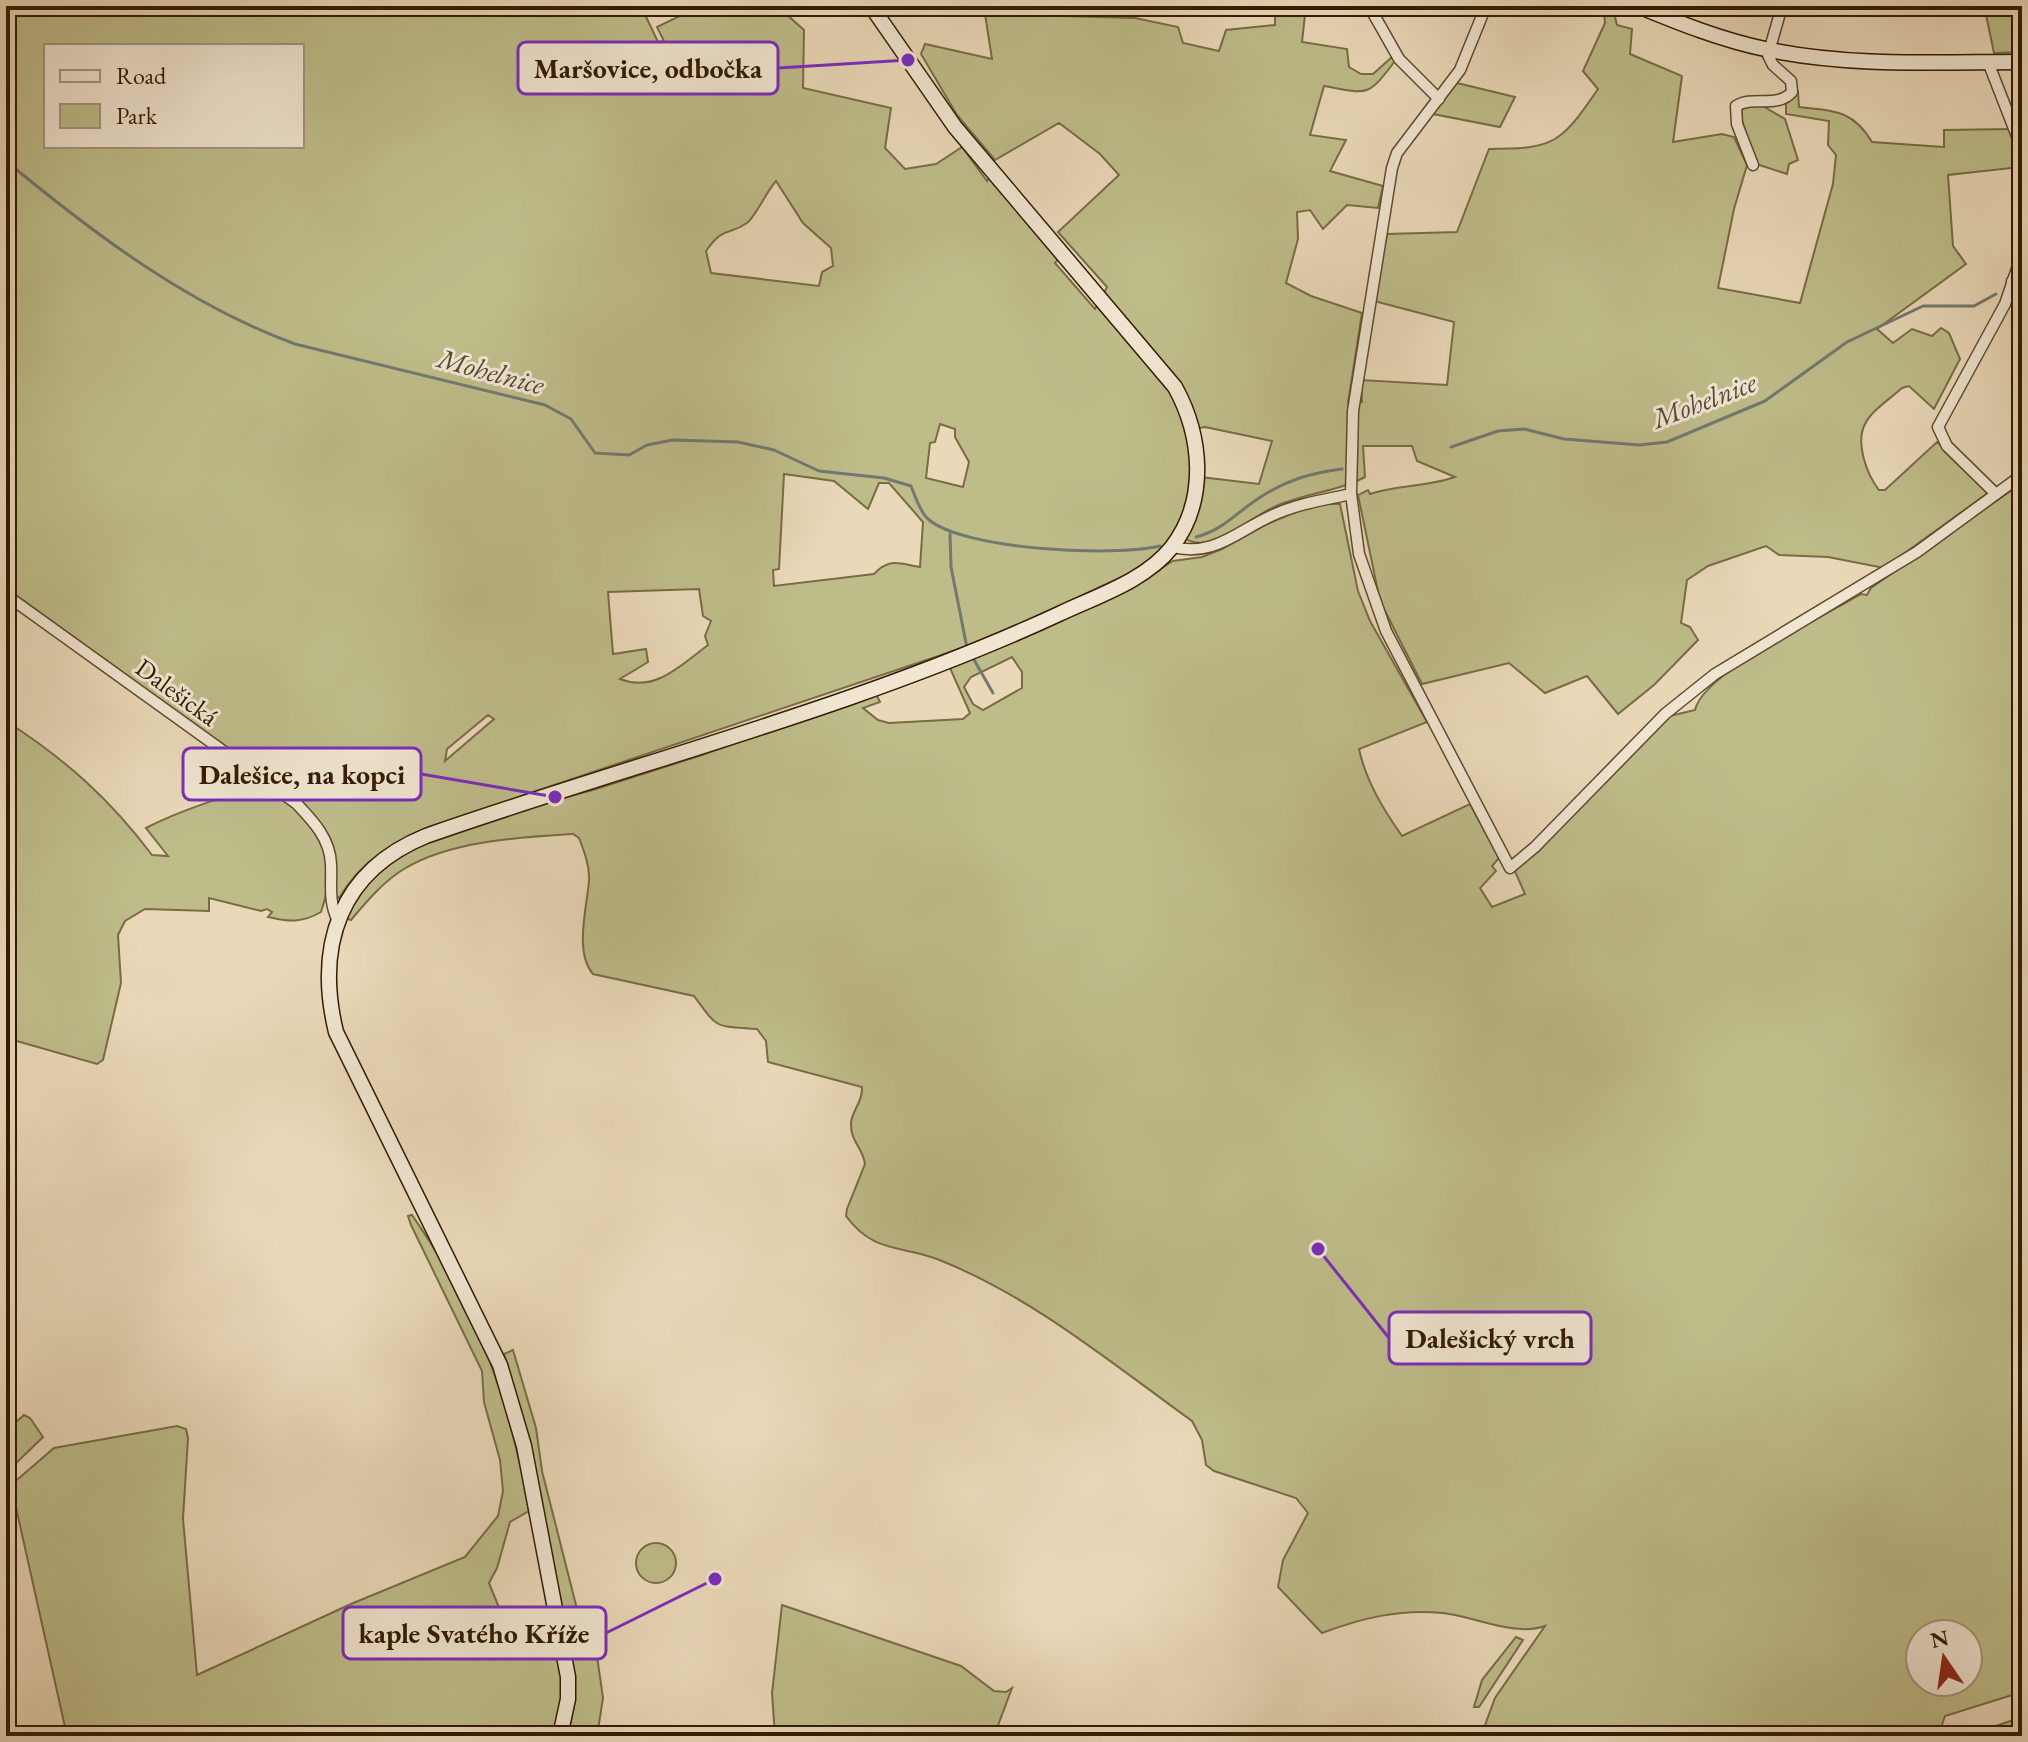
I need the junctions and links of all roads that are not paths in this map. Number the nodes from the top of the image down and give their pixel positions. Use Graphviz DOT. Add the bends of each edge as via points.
graph roads {
  1 [pos="871,6"];
  2 [pos="1369,6"];
  3 [pos="1486,6"];
  4 [pos="1638,6"];
  5 [pos="1782,6"];
  6 [pos="1768,50"];
  7 [pos="1988,62"];
  8 [pos="2022,62"];
  9 [pos="1439,99"];
  10 [pos="2022,149"];
  11 [pos="1753,165"];
  12 [pos="2021,259"];
  13 [pos="2019,286"];
  14 [pos="2022,475"];
  15 [pos="1351,494"];
  16 [pos="1996,494"];
  17 [pos="1172,547"];
  18 [pos="6,595"];
  19 [pos="338,921"];
  20 [pos="560,1736"];
  1 -- 17 [label="street" via="955,127 1175,387 1191,422 1198,468 1188,516"];
  2 -- 9 [label="street" via="1399,59"];
  3 -- 9 [label="street" via="1460,70"];
  4 -- 6 [label="street"];
  5 -- 6 [label="street"];
  6 -- 7 [label="street" via="1851,59"];
  6 -- 11 [label="street" via="1793,88 1789,96 1775,101 1736,106 1737,124"];
  7 -- 8 [label="street"];
  7 -- 10 [label="street"];
  9 -- 15 [label="street" via="1397,153 1392,168 1353,411"];
  12 -- 13 [label="street"];
  13 -- 16 [label="street" via="1938,427 1947,446"];
  14 -- 16 [label="street"];
  15 -- 16 [label="street" via="1359,554 1386,631 1510,868 1665,714 1715,674 1917,552"];
  15 -- 17 [label="street" via="1271,516 1217,546"];
  17 -- 19 [label="street" via="1120,585 950,660 412,842 364,876"];
  18 -- 19 [label="street, Dalešická" via="297,804 326,843 330,903"];
  19 -- 20 [label="street" via="328,986 336,1032 511,1394 566,1663 568,1699"];
}
